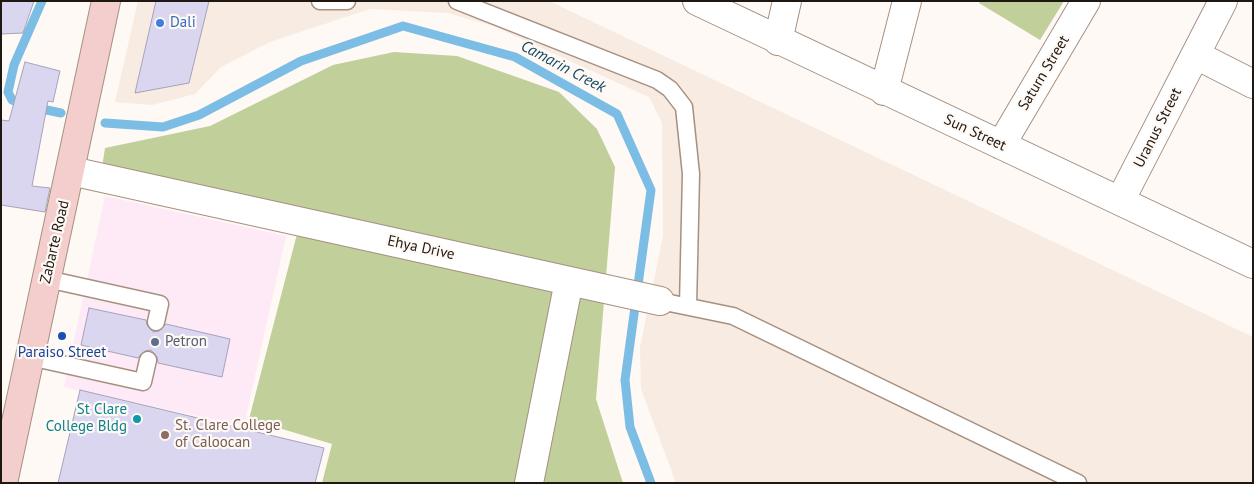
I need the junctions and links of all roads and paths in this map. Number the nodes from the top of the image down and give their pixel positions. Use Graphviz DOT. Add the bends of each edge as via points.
graph roads {
  1 [pos="106,1"];
  2 [pos="320,1"];
  3 [pos="348,1"];
  4 [pos="457,1"];
  5 [pos="697,1"];
  6 [pos="787,1"];
  7 [pos="907,1"];
  8 [pos="1086,1"];
  9 [pos="1224,1"];
  10 [pos="778,41"];
  11 [pos="1196,55"];
  12 [pos="1253,84"];
  13 [pos="884,91"];
  14 [pos="1001,145"];
  15 [pos="71,171"];
  16 [pos="1120,201"];
  17 [pos="1253,264"];
  18 [pos="47,279"];
  19 [pos="569,281"];
  20 [pos="660,301"];
  21 [pos="688,306"];
  22 [pos="156,322"];
  23 [pos="30,357"];
  24 [pos="148,360"];
  25 [pos="3,483"];
  26 [pos="529,483"];
  27 [pos="1078,483"];
  1 -- 15 [label="main road, Zabarte Road"];
  2 -- 3 [label="lane"];
  4 -- 21 [label="lane" via="657,80 670,89 684,107 691,174"];
  5 -- 10 [label="street, Sun Street"];
  6 -- 10 [label="street"];
  7 -- 13 [label="street"];
  8 -- 14 [label="street, Saturn Street"];
  9 -- 11 [label="street, Uranus Street"];
  10 -- 13 [label="street, Sun Street"];
  11 -- 12 [label="street"];
  11 -- 16 [label="street, Uranus Street"];
  13 -- 14 [label="street, Sun Street"];
  14 -- 16 [label="street, Sun Street"];
  15 -- 18 [label="main road, Zabarte Road"];
  15 -- 19 [label="street, Ehya Drive"];
  16 -- 17 [label="street, Sun Street"];
  18 -- 22 [label="lane" via="160,304"];
  18 -- 23 [label="main road, Zabarte Road"];
  19 -- 20 [label="street, Ehya Drive"];
  19 -- 26 [label="street"];
  20 -- 21 [label="lane"];
  21 -- 27 [label="lane" via="733,316"];
  23 -- 24 [label="lane" via="143,382"];
  23 -- 25 [label="main road, Zabarte Road"];
}
